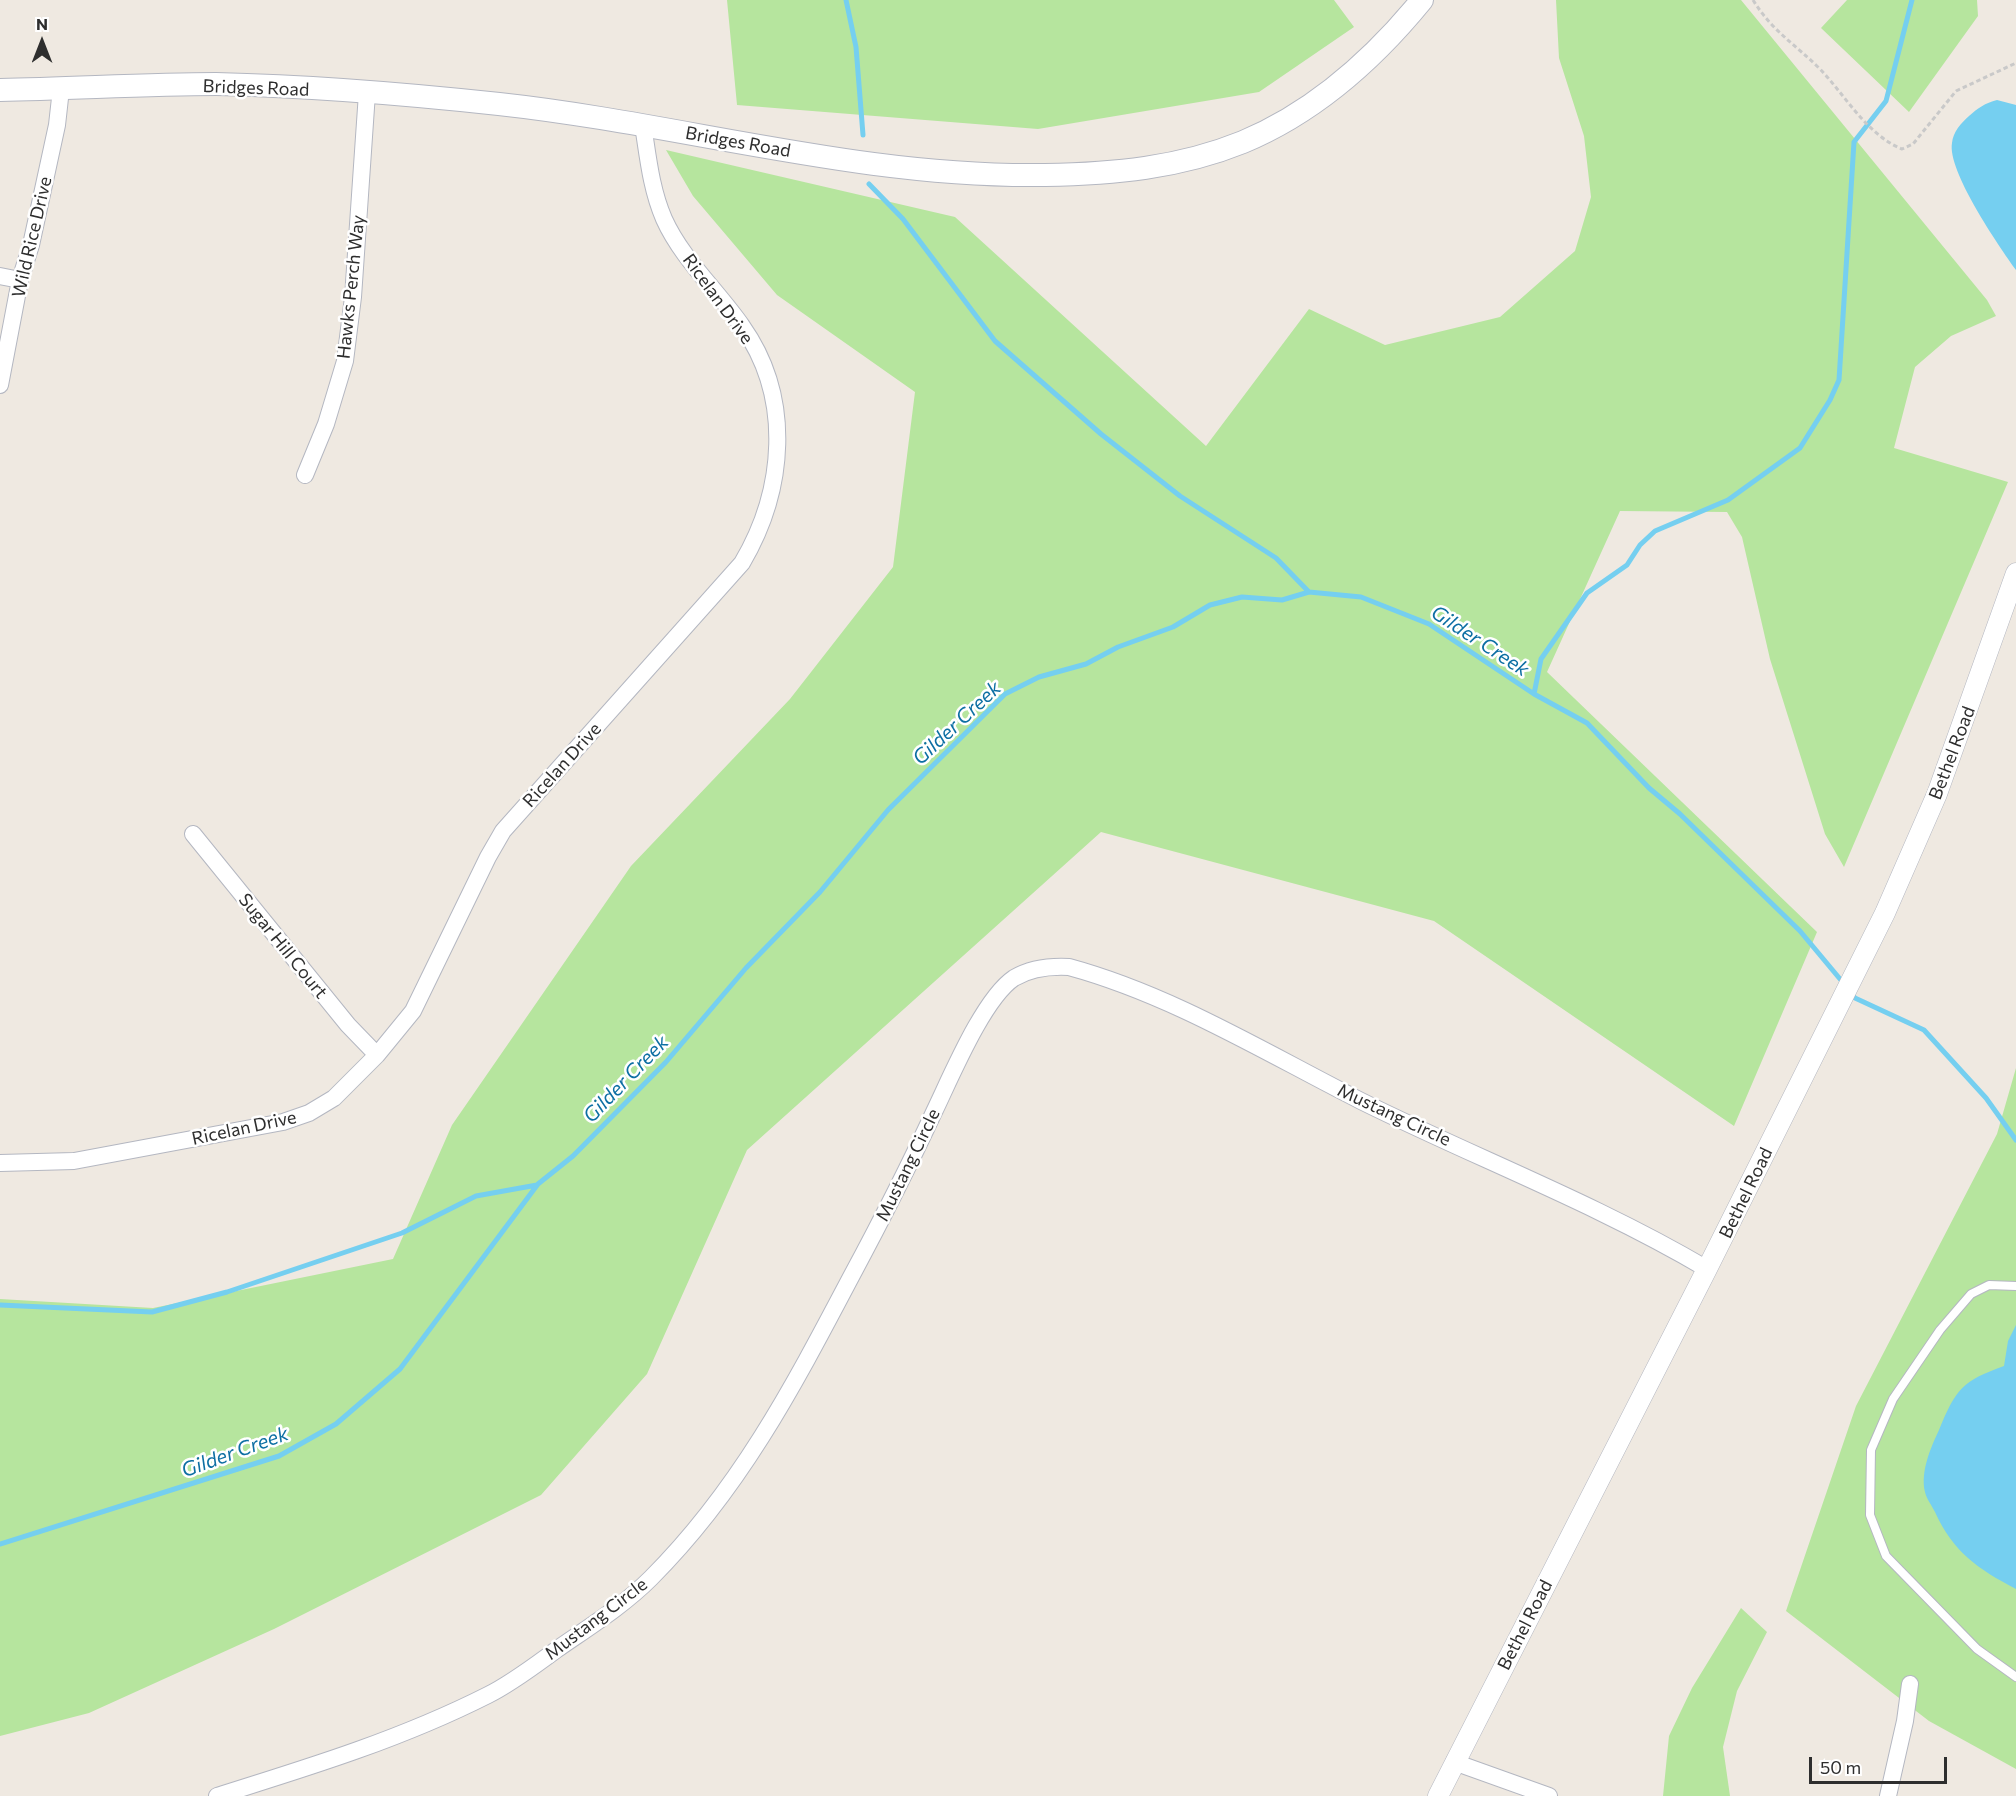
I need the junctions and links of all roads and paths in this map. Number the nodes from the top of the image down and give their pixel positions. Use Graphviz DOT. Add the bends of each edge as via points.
graph roads {
  1 [pos="1422,0"];
  2 [pos="1753,0"];
  3 [pos="2016,63"];
  4 [pos="61,89"];
  5 [pos="0,90"];
  6 [pos="367,93"];
  7 [pos="643,125"];
  8 [pos="0,276"];
  9 [pos="20,280"];
  10 [pos="0,385"];
  11 [pos="305,475"];
  12 [pos="2016,573"];
  13 [pos="193,834"];
  14 [pos="377,1054"];
  15 [pos="0,1163"];
  16 [pos="1707,1269"];
  17 [pos="2016,1286"];
  18 [pos="2016,1677"];
  19 [pos="1910,1684"];
  20 [pos="1454,1762"];
  21 [pos="217,1796"];
  22 [pos="1438,1796"];
  23 [pos="1549,1796"];
  24 [pos="1888,1796"];
  1 -- 7 [label="main road, Bridges Road" via="1364,64 1312,105 1243,142 1171,164 1136,170 1016,175 935,171 860,163"];
  2 -- 3 [label="path" via="1778,34 1819,69 1878,134 1895,146 1906,148 1913,144 1956,91"];
  4 -- 5 [label="main road, Bridges Road"];
  4 -- 6 [label="main road, Bridges Road" via="216,84"];
  4 -- 9 [label="street, Wild Rice Drive" via="57,125"];
  6 -- 7 [label="main road, Bridges Road" via="504,105"];
  6 -- 11 [label="street, Hawks Perch Way" via="345,361"];
  7 -- 14 [label="street, Ricelan Drive" via="651,175 664,219 682,250 749,336 768,379 778,441 770,503 752,546 732,577 503,831 414,1011"];
  8 -- 9 [label="street"];
  9 -- 10 [label="street, Wild Rice Drive"];
  12 -- 16 [label="street, Bethel Road" via="1937,794 1885,913"];
  13 -- 14 [label="street, Sugar Hill Court" via="348,1025"];
  14 -- 15 [label="street, Ricelan Drive" via="334,1098 289,1120 74,1161"];
  16 -- 20 [label="street, Bethel Road"];
  16 -- 21 [label="street, Mustang Circle" via="1521,1173 1363,1102 1158,1000 1069,968 1056,966 1027,972 996,995 957,1064 895,1196 785,1402 701,1523 651,1578 619,1606 490,1694 354,1754"];
  17 -- 18 [label="lane" via="1989,1285 1971,1294 1940,1330 1893,1399 1871,1450 1870,1515 1886,1556 1977,1649"];
  19 -- 24 [label="street"];
  20 -- 22 [label="street, Bethel Road"];
  20 -- 23 [label="street"];
}
